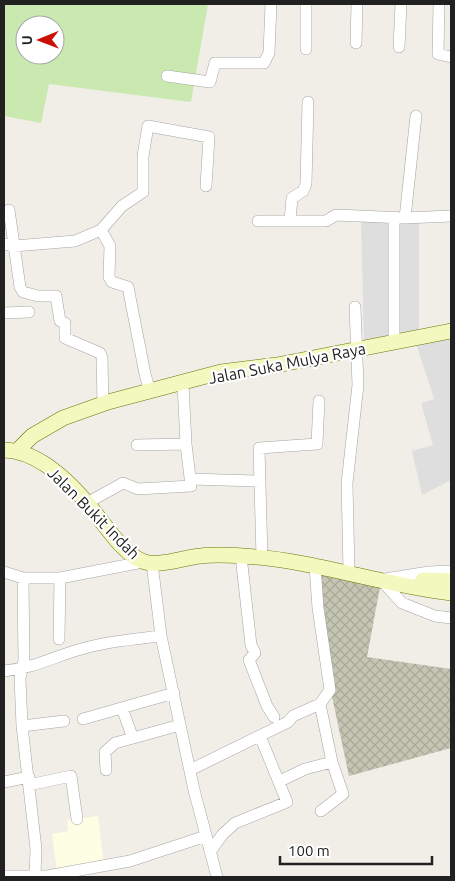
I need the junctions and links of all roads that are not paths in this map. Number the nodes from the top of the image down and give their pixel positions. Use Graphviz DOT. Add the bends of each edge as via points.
graph roads {
  1 [pos="271,4"];
  2 [pos="306,4"];
  3 [pos="357,4"];
  4 [pos="402,4"];
  5 [pos="439,4"];
  6 [pos="356,43"];
  7 [pos="399,47"];
  8 [pos="306,48"];
  9 [pos="451,57"];
  10 [pos="167,76"];
  11 [pos="308,102"];
  12 [pos="416,116"];
  13 [pos="206,186"];
  14 [pos="9,210"];
  15 [pos="451,216"];
  16 [pos="406,218"];
  17 [pos="290,220"];
  18 [pos="258,221"];
  19 [pos="394,223"];
  20 [pos="101,230"];
  21 [pos="9,245"];
  22 [pos="355,307"];
  23 [pos="29,312"];
  24 [pos="4,313"];
  25 [pos="451,331"];
  26 [pos="394,343"];
  27 [pos="356,350"];
  28 [pos="183,384"];
  29 [pos="150,392"];
  30 [pos="319,401"];
  31 [pos="103,403"];
  32 [pos="186,444"];
  33 [pos="137,445"];
  34 [pos="10,450"];
  35 [pos="191,479"];
  36 [pos="260,481"];
  37 [pos="87,502"];
  38 [pos="241,556"];
  39 [pos="262,557"];
  40 [pos="148,562"];
  41 [pos="315,566"];
  42 [pos="348,571"];
  43 [pos="451,571"];
  44 [pos="4,572"];
  45 [pos="23,578"];
  46 [pos="60,578"];
  47 [pos="381,580"];
  48 [pos="451,581"];
  49 [pos="451,593"];
  50 [pos="451,618"];
  51 [pos="161,636"];
  52 [pos="59,639"];
  53 [pos="23,669"];
  54 [pos="4,671"];
  55 [pos="174,693"];
  56 [pos="320,704"];
  57 [pos="122,708"];
  58 [pos="274,717"];
  59 [pos="83,719"];
  60 [pos="64,721"];
  61 [pos="180,725"];
  62 [pos="22,726"];
  63 [pos="131,733"];
  64 [pos="260,736"];
  65 [pos="332,762"];
  66 [pos="106,770"];
  67 [pos="190,770"];
  68 [pos="29,781"];
  69 [pos="280,781"];
  70 [pos="4,782"];
  71 [pos="321,811"];
  72 [pos="77,819"];
  73 [pos="206,836"];
  74 [pos="210,852"];
  75 [pos="4,876"];
  76 [pos="35,876"];
  77 [pos="216,877"];
  1 -- 10 [label="street" via="269,53 264,63 215,63 210,82"];
  2 -- 8 [label="street"];
  3 -- 6 [label="street"];
  4 -- 7 [label="street"];
  5 -- 9 [label="street" via="437,51 442,57"];
  11 -- 17 [label="street" via="306,184 292,198"];
  12 -- 16 [label="street"];
  13 -- 20 [label="street" via="209,137 148,126 143,156 143,192 122,206"];
  14 -- 21 [label="street"];
  15 -- 16 [label="street"];
  16 -- 17 [label="street" via="336,214 326,221"];
  17 -- 18 [label="street"];
  19 -- 26 [label="street"];
  20 -- 21 [label="street" via="75,241"];
  20 -- 29 [label="street" via="110,246 109,277 112,282 128,287"];
  21 -- 31 [label="street" via="23,292 56,296 60,321 65,323 66,338 100,353"];
  22 -- 27 [label="street"];
  23 -- 24 [label="street"];
  25 -- 26 [label="main road, Jalan Suka Mulya Raya"];
  26 -- 27 [label="main road, Jalan Suka Mulya Raya"];
  27 -- 28 [label="main road, Jalan Suka Mulya Raya" via="221,372"];
  27 -- 42 [label="street" via="358,392 347,482"];
  28 -- 29 [label="main road, Jalan Suka Mulya Raya"];
  28 -- 32 [label="street"];
  29 -- 31 [label="main road, Jalan Suka Mulya Raya"];
  30 -- 36 [label="street" via="317,444 259,448"];
  31 -- 34 [label="main road, Jalan Suka Mulya Raya" via="62,418"];
  32 -- 33 [label="street"];
  32 -- 35 [label="street"];
  34 -- 37 [label="main road, Jalan Bukit Indah" via="49,468"];
  35 -- 36 [label="street"];
  35 -- 37 [label="street" via="191,486 147,489 123,483"];
  36 -- 39 [label="street"];
  37 -- 40 [label="main road, Jalan Bukit Indah" via="124,548"];
  38 -- 39 [label="main road, Jalan Bukit Indah"];
  38 -- 40 [label="main road, Jalan Bukit Indah" via="201,556"];
  38 -- 58 [label="street" via="251,645 255,653 249,660"];
  39 -- 41 [label="main road, Jalan Bukit Indah"];
  40 -- 46 [label="street"];
  40 -- 51 [label="street"];
  41 -- 42 [label="main road, Jalan Bukit Indah"];
  41 -- 56 [label="street" via="330,690"];
  42 -- 47 [label="main road, Jalan Bukit Indah"];
  43 -- 47 [label="street"];
  44 -- 45 [label="street"];
  45 -- 46 [label="street"];
  45 -- 53 [label="street"];
  46 -- 52 [label="street"];
  47 -- 48 [label="main road, Jalan Bukit Indah"];
  47 -- 49 [label="main road, Jalan Bukit Indah"];
  47 -- 50 [label="street" via="402,603"];
  51 -- 53 [label="street" via="87,647"];
  51 -- 55 [label="street"];
  53 -- 54 [label="street"];
  53 -- 62 [label="street" via="20,678"];
  55 -- 57 [label="street"];
  55 -- 61 [label="street"];
  56 -- 64 [label="street"];
  56 -- 65 [label="street"];
  57 -- 59 [label="street"];
  57 -- 63 [label="street"];
  60 -- 62 [label="street"];
  61 -- 66 [label="street" via="115,743 105,752"];
  61 -- 67 [label="street"];
  62 -- 68 [label="street"];
  64 -- 67 [label="street"];
  64 -- 69 [label="street"];
  65 -- 69 [label="street" via="304,769"];
  65 -- 71 [label="street" via="342,794"];
  67 -- 73 [label="street"];
  68 -- 70 [label="street"];
  68 -- 72 [label="street" via="71,776"];
  68 -- 76 [label="street" via="36,849"];
  69 -- 74 [label="street" via="288,802 236,823 222,834"];
  73 -- 74 [label="street"];
  73 -- 76 [label="street" via="130,861"];
  74 -- 77 [label="street"];
  75 -- 76 [label="street"];
}
